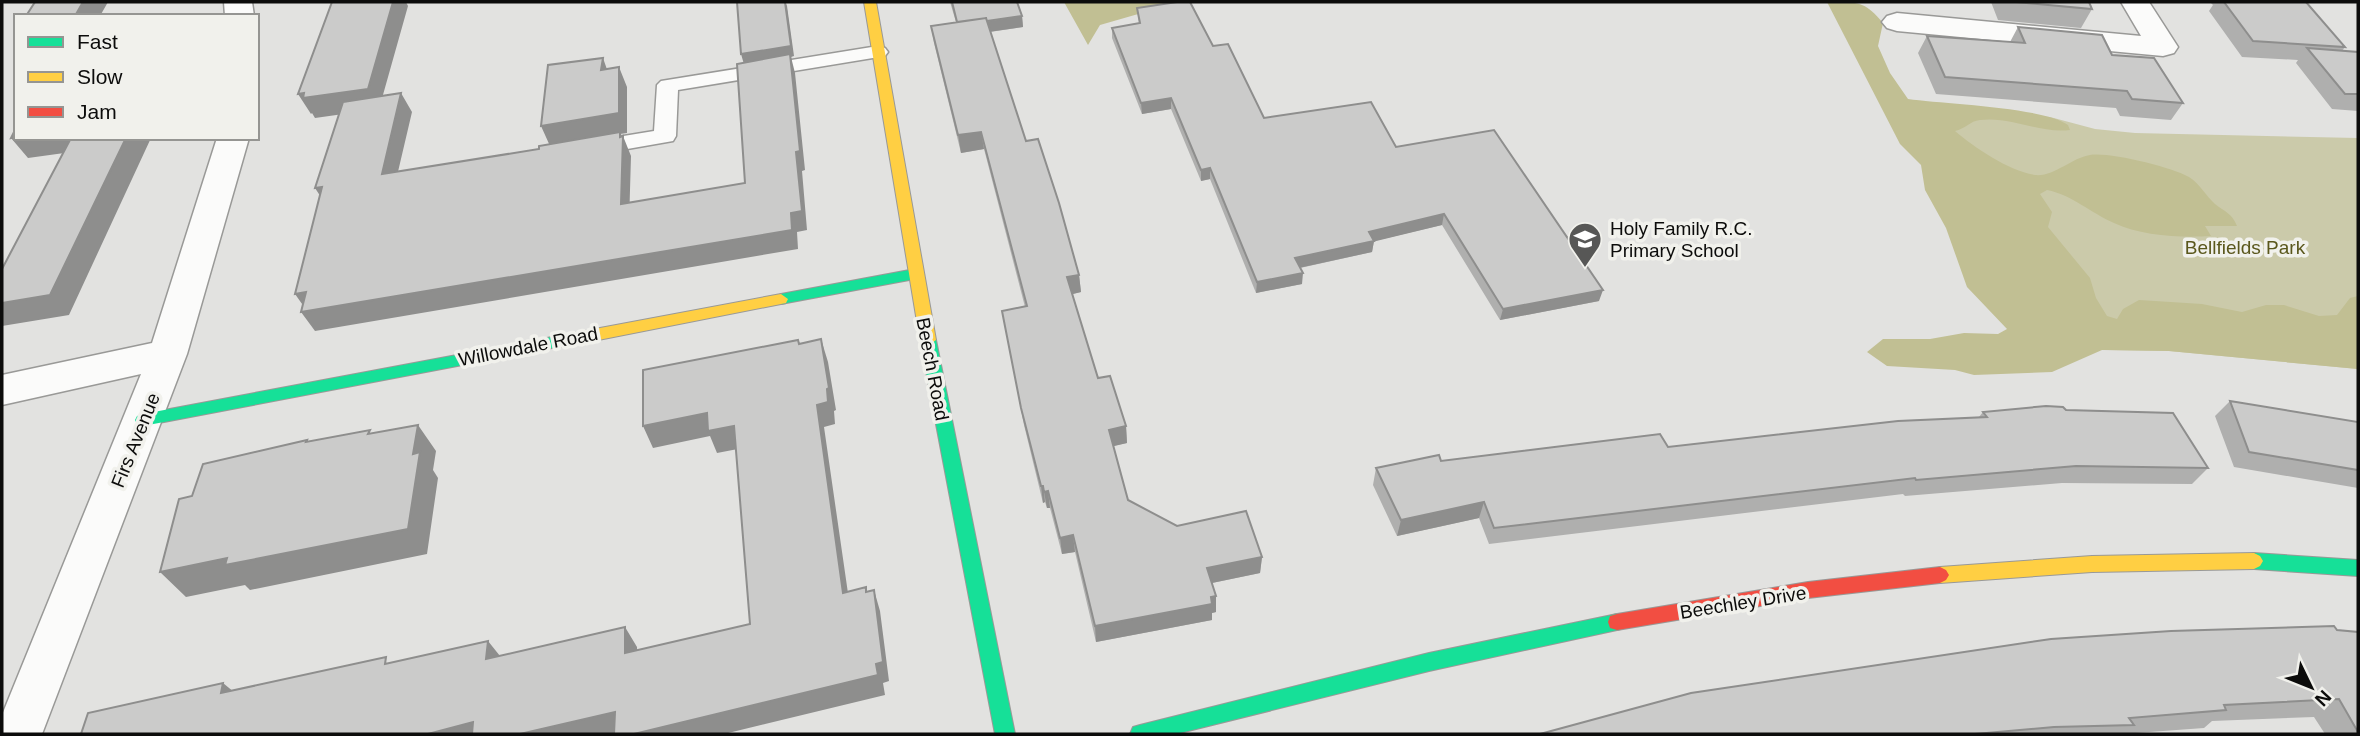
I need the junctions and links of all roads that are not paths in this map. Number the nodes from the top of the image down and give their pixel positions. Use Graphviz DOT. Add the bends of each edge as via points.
graph roads {
  1 [pos="870,2"];
  2 [pos="2135,2"];
  3 [pos="1897,22"];
  4 [pos="878,52"];
  5 [pos="232,140"];
  6 [pos="570,152"];
  7 [pos="915,274"];
  8 [pos="168,354"];
  9 [pos="2,390"];
  10 [pos="143,420"];
  11 [pos="2358,568"];
  12 [pos="18,734"];
  13 [pos="1005,734"];
  14 [pos="1140,734"];
  1 -- 4 [label="street, Beech Road"];
  2 -- 3 [label="street" via="2163,47"];
  4 -- 6 [label="lane" via="668,74 665,136"];
  4 -- 7 [label="street, Beech Road"];
  5 -- 8 [label="street, Firs Avenue"];
  7 -- 10 [label="street, Willowdale Road"];
  7 -- 13 [label="street, Beech Road"];
  8 -- 9 [label="street"];
  8 -- 10 [label="street, Firs Avenue"];
  10 -- 12 [label="street, Firs Avenue"];
  11 -- 14 [label="street, Beechley Drive" via="2140,562 1920,576 1528,640"];
}
